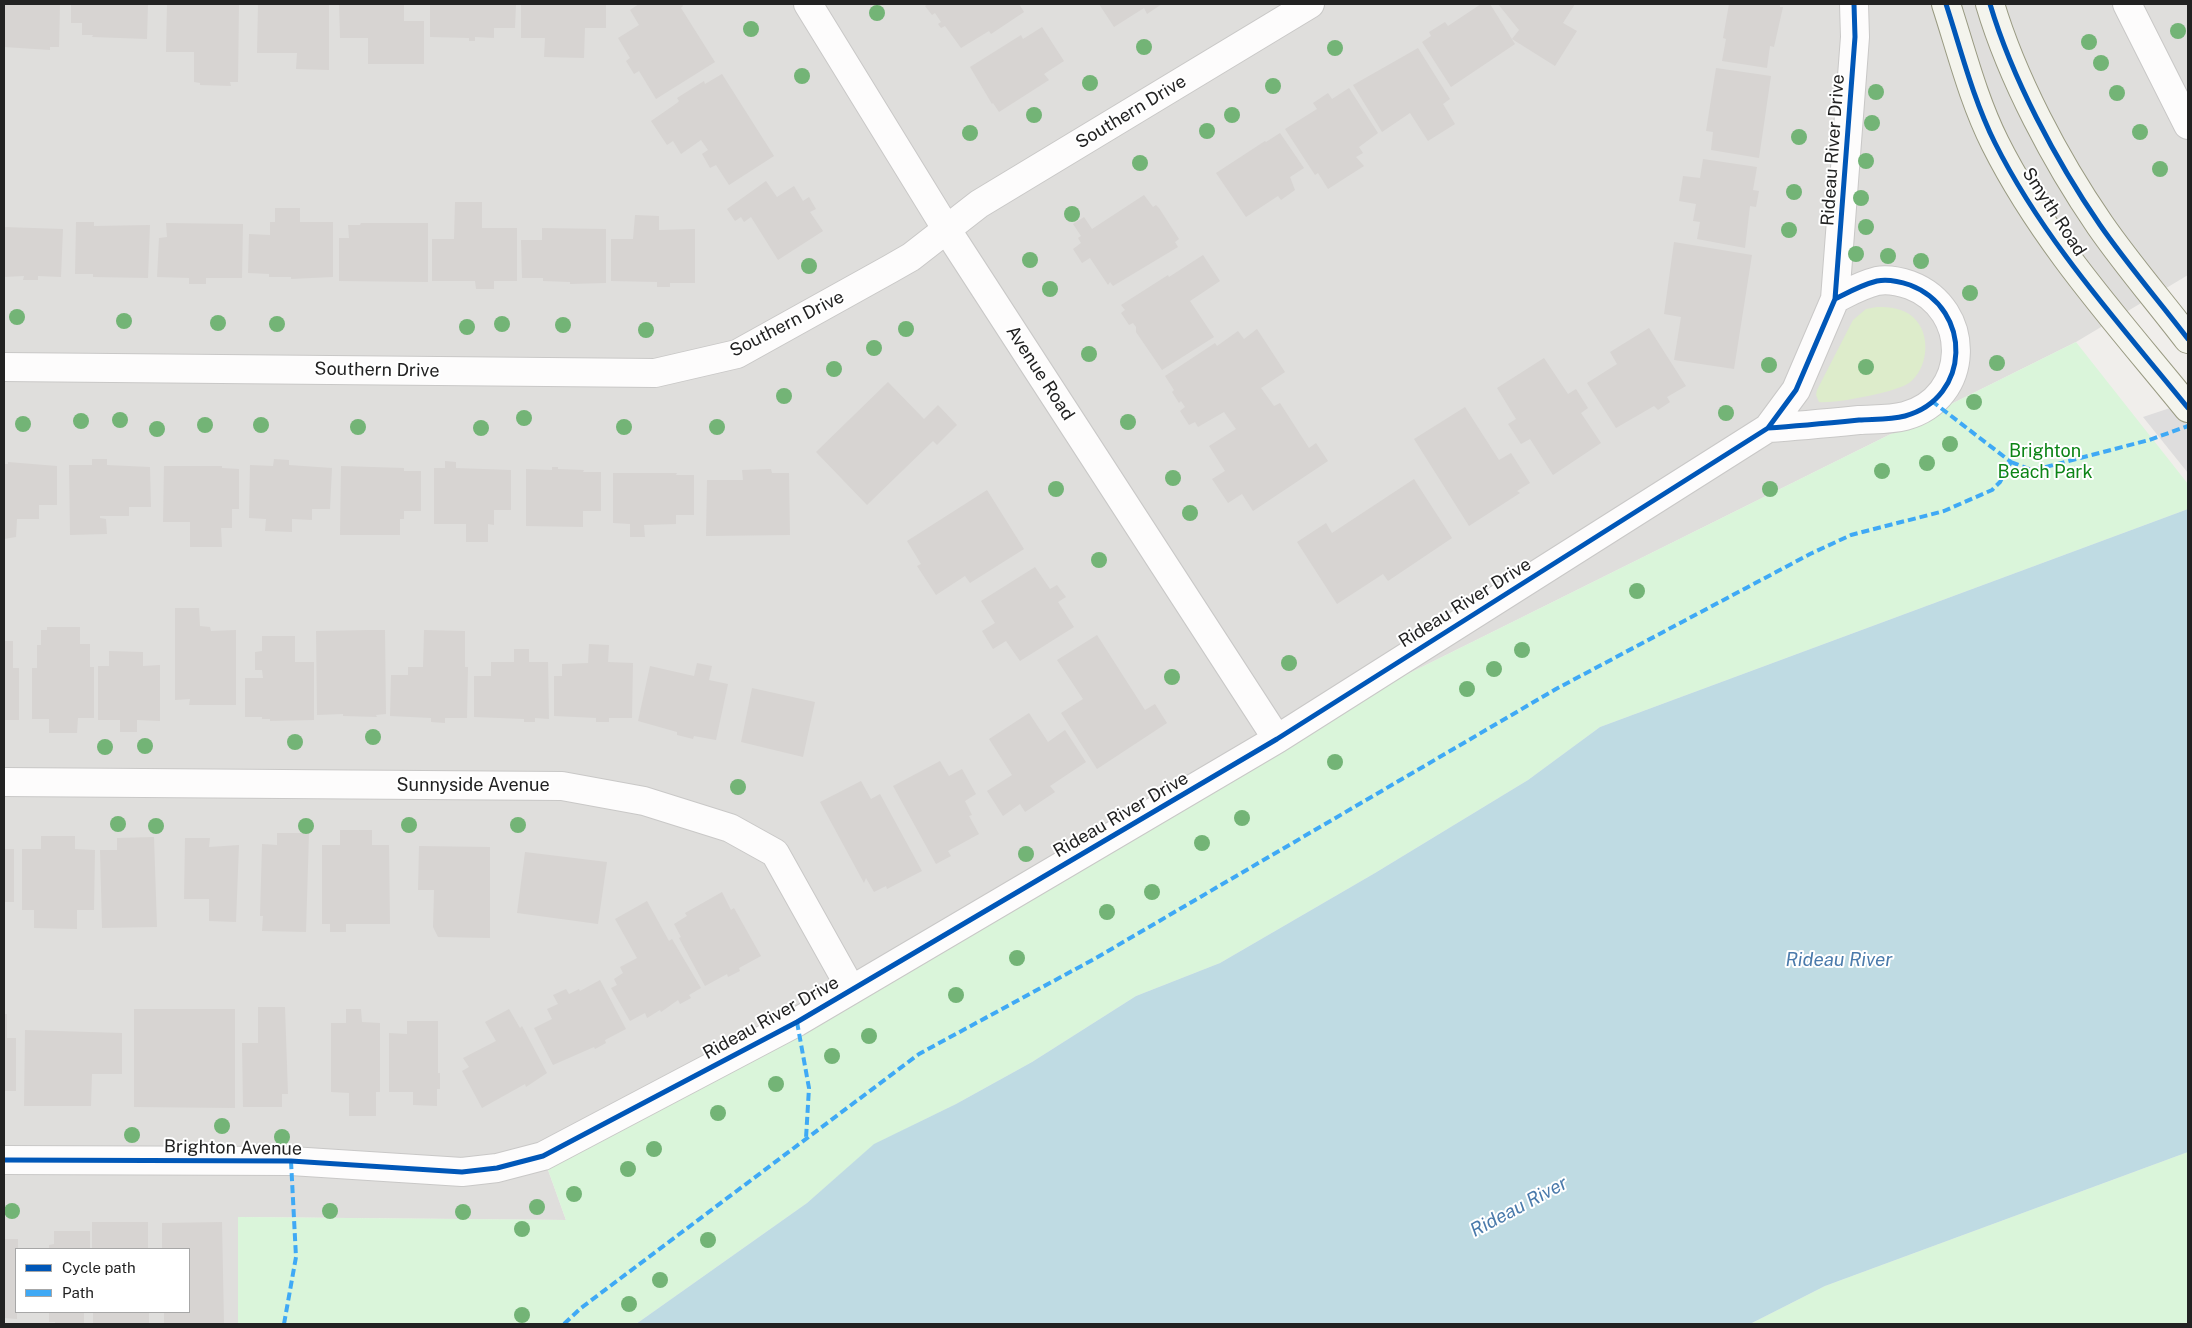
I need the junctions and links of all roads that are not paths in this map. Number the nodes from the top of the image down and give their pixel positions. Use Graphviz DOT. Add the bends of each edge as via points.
graph roads {
  1 [pos="808,4"];
  2 [pos="1310,4"];
  3 [pos="1854,4"];
  4 [pos="1946,4"];
  5 [pos="1990,4"];
  6 [pos="2127,4"];
  7 [pos="2188,125"];
  8 [pos="947,230"];
  9 [pos="1835,299"];
  10 [pos="2188,339"];
  11 [pos="4,367"];
  12 [pos="2188,408"];
  13 [pos="1768,428"];
  14 [pos="1277,739"];
  15 [pos="4,782"];
  16 [pos="851,989"];
  17 [pos="4,1160"];
  18 [pos="462,1172"];
  1 -- 8 [label="street, Avenue Road"];
  2 -- 8 [label="street, Southern Drive" via="979,204"];
  3 -- 9 [label="street, Rideau River Drive" via="1856,37"];
  4 -- 12 [label="main road, Smyth Road" via="1990,133 2021,190 2063,254"];
  5 -- 10 [label="main road, Smyth Road" via="2022,86 2063,166 2100,225"];
  6 -- 7 [label="street"];
  8 -- 11 [label="street, Southern Drive" via="911,257 737,354 655,373"];
  8 -- 14 [label="street, Avenue Road"];
  9 -- 13 [label="street, Rideau River Drive" via="1796,390"];
  9 -- 13 [label="street, Rideau River Drive" via="1857,287 1879,281 1902,282 1923,290 1941,306 1952,326 1957,348 1954,370 1944,391 1933,402 1905,416"];
  13 -- 14 [label="street, Rideau River Drive"];
  14 -- 16 [label="street, Rideau River Drive"];
  15 -- 16 [label="street, Sunnyside Avenue" via="562,786 644,801 730,828 775,853"];
  16 -- 18 [label="street, Rideau River Drive" via="797,1022 543,1156 498,1168"];
  17 -- 18 [label="street, Brighton Avenue" via="291,1161"];
}
